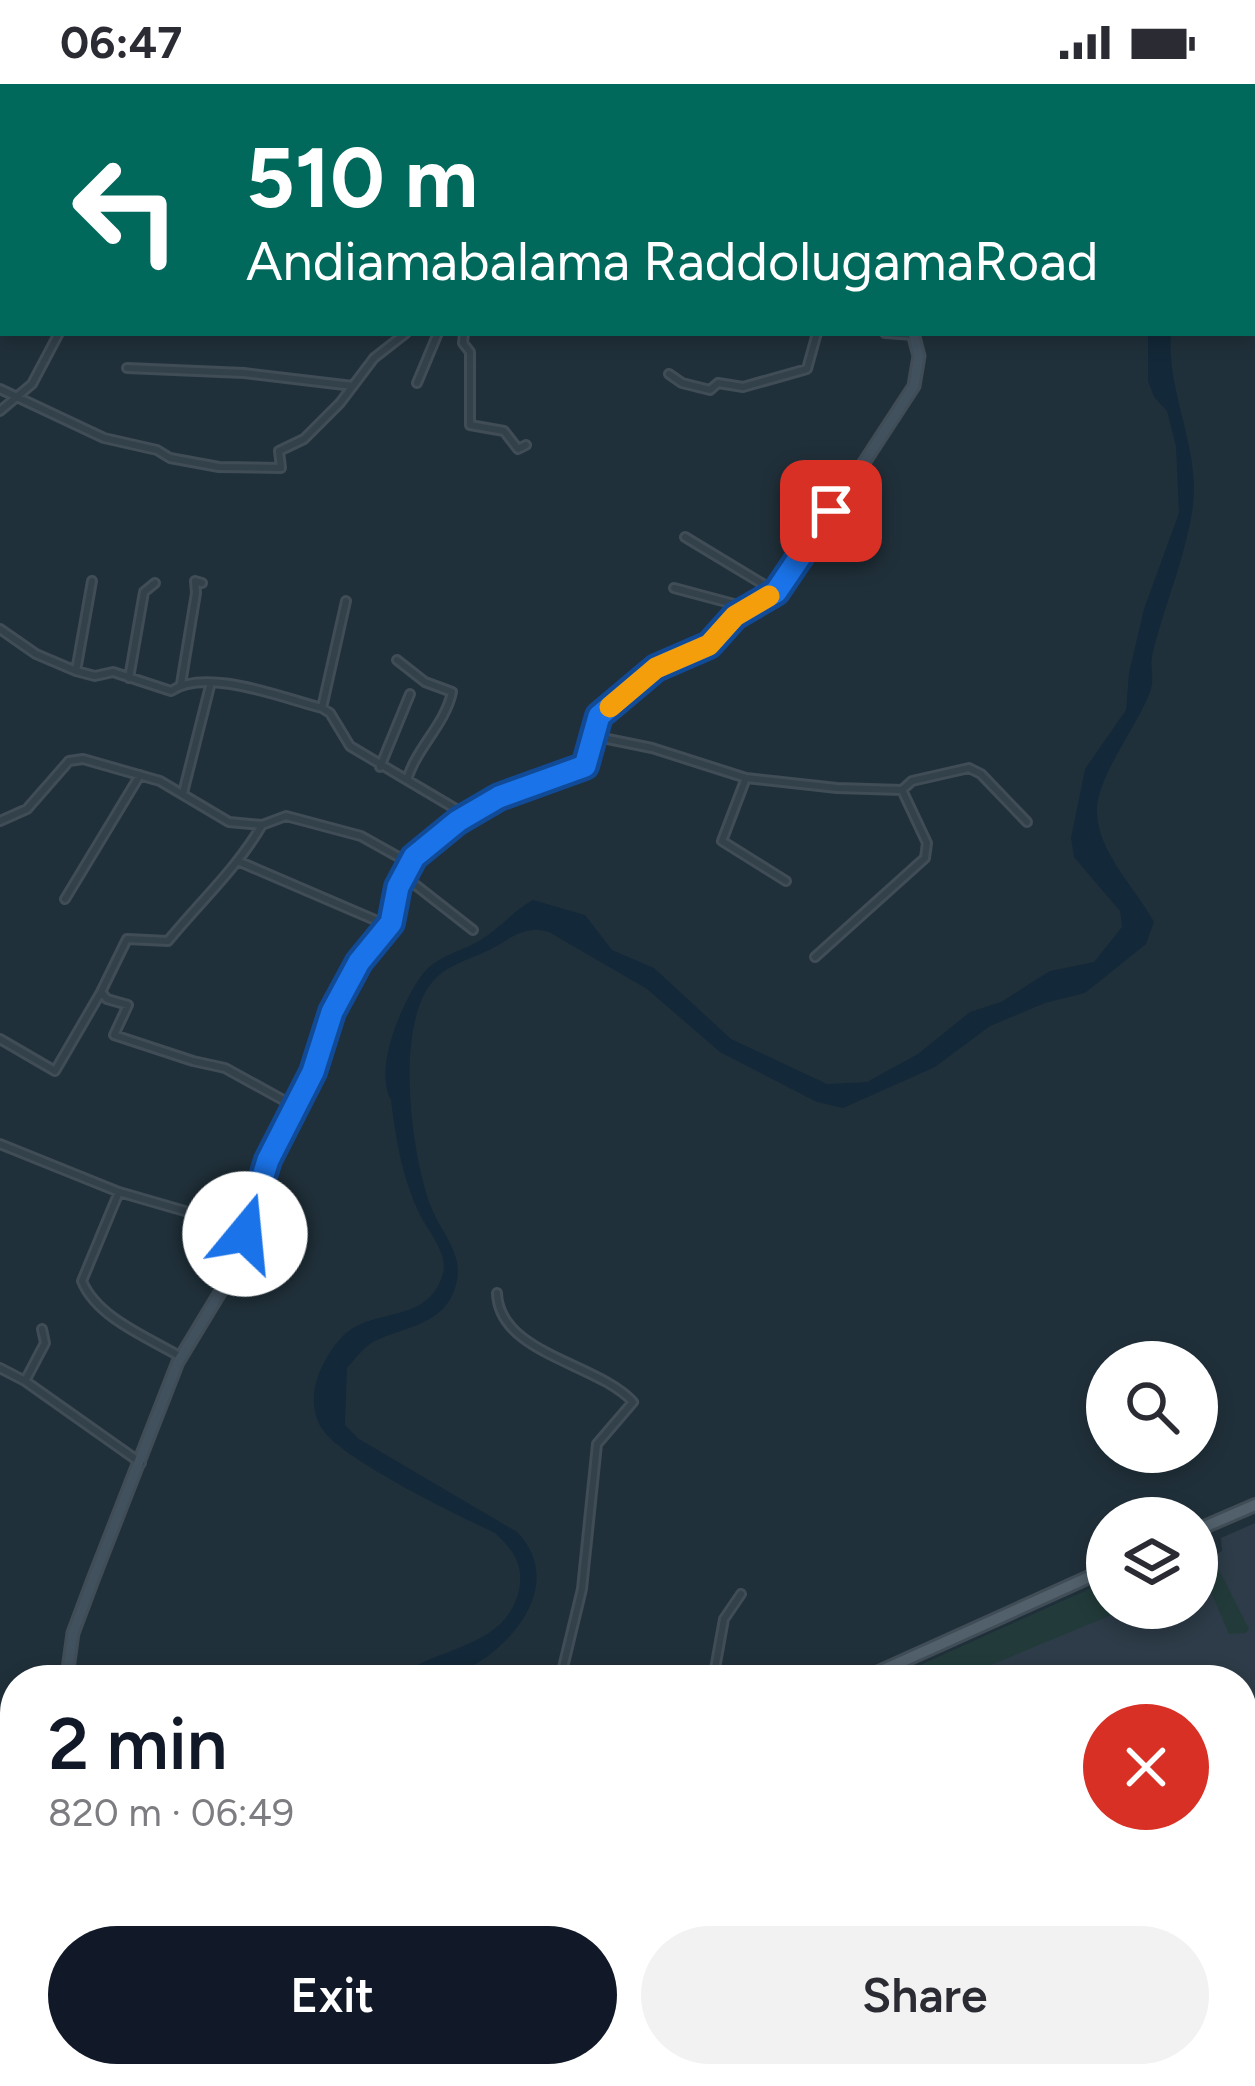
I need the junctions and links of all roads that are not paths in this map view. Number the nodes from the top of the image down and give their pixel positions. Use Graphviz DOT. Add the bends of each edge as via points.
graph roads {
  1 [pos="56,336"];
  2 [pos="402,336"];
  3 [pos="437,336"];
  4 [pos="464,336"];
  5 [pos="816,336"];
  6 [pos="914,336"];
  7 [pos="127,368"];
  8 [pos="669,374"];
  9 [pos="418,382"];
  10 [pos="353,386"];
  11 [pos="0,389"];
  12 [pos="17,397"];
  13 [pos="0,411"];
  14 [pos="526,445"];
  15 [pos="685,537"];
  16 [pos="92,581"];
  17 [pos="155,583"];
  18 [pos="202,583"];
  19 [pos="674,588"];
  20 [pos="776,592"];
  21 [pos="346,601"];
  22 [pos="748,608"];
  23 [pos="0,629"];
  24 [pos="397,660"];
  25 [pos="76,671"];
  26 [pos="129,678"];
  27 [pos="181,684"];
  28 [pos="211,685"];
  29 [pos="410,694"];
  30 [pos="322,707"];
  31 [pos="591,735"];
  32 [pos="380,766"];
  33 [pos="140,775"];
  34 [pos="746,778"];
  35 [pos="406,780"];
  36 [pos="902,790"];
  37 [pos="183,793"];
  38 [pos="466,815"];
  39 [pos="0,821"];
  40 [pos="1027,821"];
  41 [pos="262,825"];
  42 [pos="240,862"];
  43 [pos="411,863"];
  44 [pos="404,876"];
  45 [pos="786,881"];
  46 [pos="65,899"];
  47 [pos="389,926"];
  48 [pos="473,930"];
  49 [pos="815,957"];
  50 [pos="101,992"];
  51 [pos="0,1039"];
  52 [pos="294,1106"];
  53 [pos="0,1144"];
  54 [pos="119,1192"];
  55 [pos="245,1234"];
  56 [pos="497,1293"];
  57 [pos="42,1329"];
  58 [pos="182,1358"];
  59 [pos="0,1368"];
  60 [pos="25,1381"];
  61 [pos="141,1463"];
  62 [pos="1255,1505"];
  63 [pos="1218,1521"];
  64 [pos="1086,1578"];
  65 [pos="741,1594"];
  66 [pos="69,1665"];
  67 [pos="564,1665"];
  68 [pos="716,1665"];
  69 [pos="894,1665"];
  1 -- 12 [label="street"];
  2 -- 10 [label="street"];
  3 -- 9 [label="street"];
  4 -- 14 [label="street" via="470,424 504,431 518,449"];
  5 -- 8 [label="street" via="807,370 766,383 710,390"];
  6 -- 20 [label="street" via="914,386"];
  7 -- 10 [label="street"];
  10 -- 12 [label="street" via="304,439 279,451 281,468 260,469 170,458"];
  11 -- 12 [label="street"];
  12 -- 13 [label="street"];
  15 -- 20 [label="street"];
  16 -- 25 [label="street"];
  17 -- 26 [label="street" via="144,592"];
  18 -- 27 [label="street" via="194,585"];
  19 -- 22 [label="street"];
  20 -- 22 [label="street"];
  21 -- 30 [label="street"];
  22 -- 31 [label="street" via="709,645 656,668 599,716"];
  23 -- 25 [label="street"];
  24 -- 35 [label="street" via="452,692"];
  25 -- 26 [label="street"];
  26 -- 27 [label="street" via="171,691"];
  27 -- 28 [label="street"];
  28 -- 30 [label="street" via="244,683"];
  28 -- 37 [label="street"];
  29 -- 32 [label="street"];
  30 -- 32 [label="street" via="350,746"];
  31 -- 34 [label="street"];
  31 -- 38 [label="street" via="577,772"];
  32 -- 35 [label="street"];
  33 -- 37 [label="street"];
  33 -- 39 [label="street" via="70,761 27,809"];
  33 -- 46 [label="street"];
  34 -- 36 [label="street"];
  34 -- 45 [label="street" via="722,841"];
  35 -- 38 [label="street"];
  36 -- 40 [label="street" via="969,768"];
  36 -- 49 [label="street" via="927,843 925,858"];
  37 -- 41 [label="street" via="229,822"];
  38 -- 43 [label="street"];
  41 -- 42 [label="street"];
  41 -- 43 [label="street" via="305,821 361,836"];
  42 -- 47 [label="street"];
  42 -- 50 [label="street" via="168,941 127,939"];
  43 -- 44 [label="street"];
  44 -- 47 [label="street"];
  44 -- 48 [label="street"];
  47 -- 52 [label="street" via="332,1012"];
  50 -- 51 [label="street" via="55,1071"];
  50 -- 52 [label="street" via="128,1005 114,1035 225,1068"];
  52 -- 55 [label="street"];
  53 -- 54 [label="street"];
  54 -- 55 [label="street"];
  54 -- 58 [label="street" via="82,1281 113,1317"];
  55 -- 58 [label="street"];
  56 -- 67 [label="street" via="519,1334 619,1386 632,1402 596,1444 582,1589"];
  57 -- 60 [label="street" via="45,1343"];
  58 -- 61 [label="street"];
  59 -- 60 [label="street"];
  60 -- 61 [label="street"];
  61 -- 66 [label="street" via="73,1634"];
  62 -- 63 [label="main road"];
  64 -- 69 [label="main road"];
  65 -- 68 [label="street" via="724,1619"];
}
